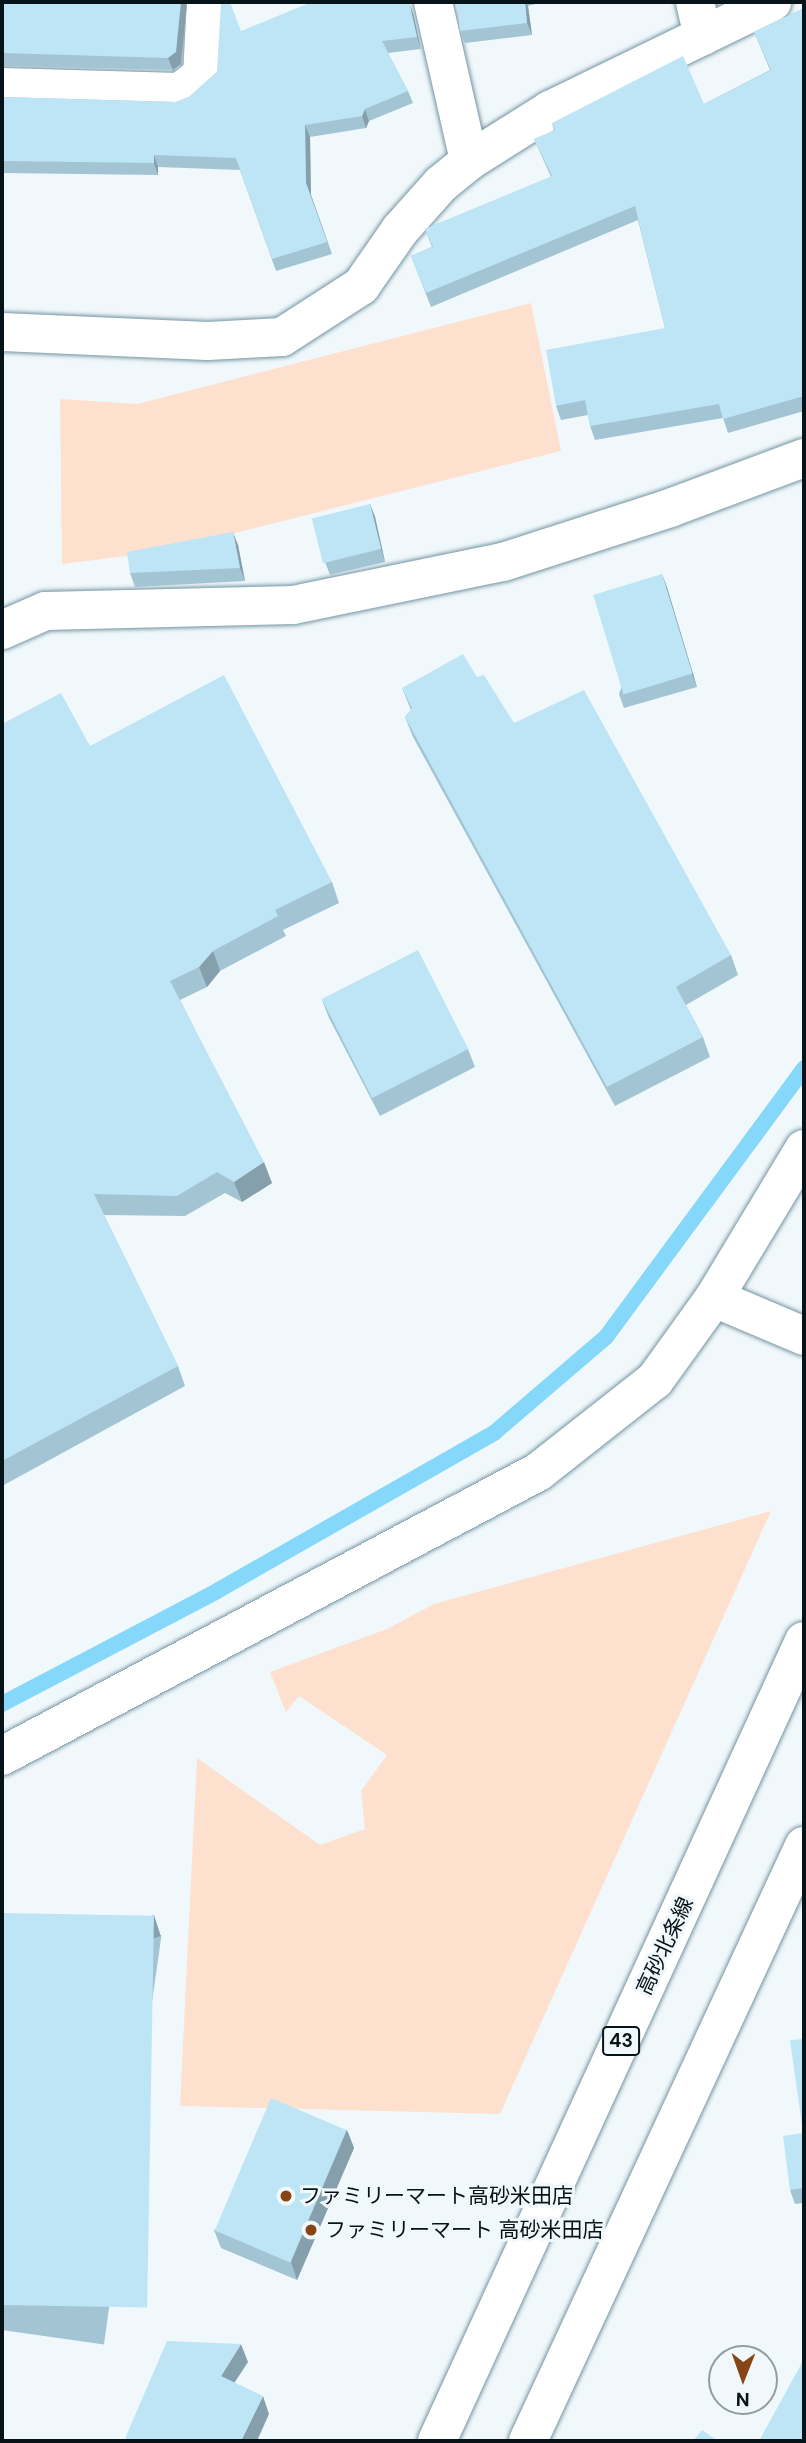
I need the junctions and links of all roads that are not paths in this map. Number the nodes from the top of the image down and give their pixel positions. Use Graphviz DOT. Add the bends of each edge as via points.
graph roads {
  1 [pos="206,2"];
  2 [pos="433,2"];
  3 [pos="772,2"];
  4 [pos="699,19"];
  5 [pos="2,87"];
  6 [pos="469,161"];
  7 [pos="2,332"];
  8 [pos="804,458"];
  9 [pos="2,630"];
  10 [pos="804,1149"];
  11 [pos="714,1298"];
  12 [pos="804,1336"];
  13 [pos="804,1641"];
  14 [pos="2,1756"];
  15 [pos="804,1846"];
  16 [pos="437,2441"];
  17 [pos="528,2441"];
  1 -- 5 [label="street" via="202,75 180,92"];
  2 -- 6 [label="street"];
  3 -- 4 [label="street"];
  4 -- 6 [label="street"];
  6 -- 7 [label="street" via="441,184 400,230 361,286 282,337 208,341"];
  8 -- 9 [label="street" via="503,562 293,606 45,611"];
  10 -- 11 [label="street"];
  11 -- 12 [label="street"];
  11 -- 14 [label="street" via="655,1380 538,1472"];
  13 -- 16 [label="street, 高砂北条線 / 43"];
  15 -- 17 [label="street"];
}
